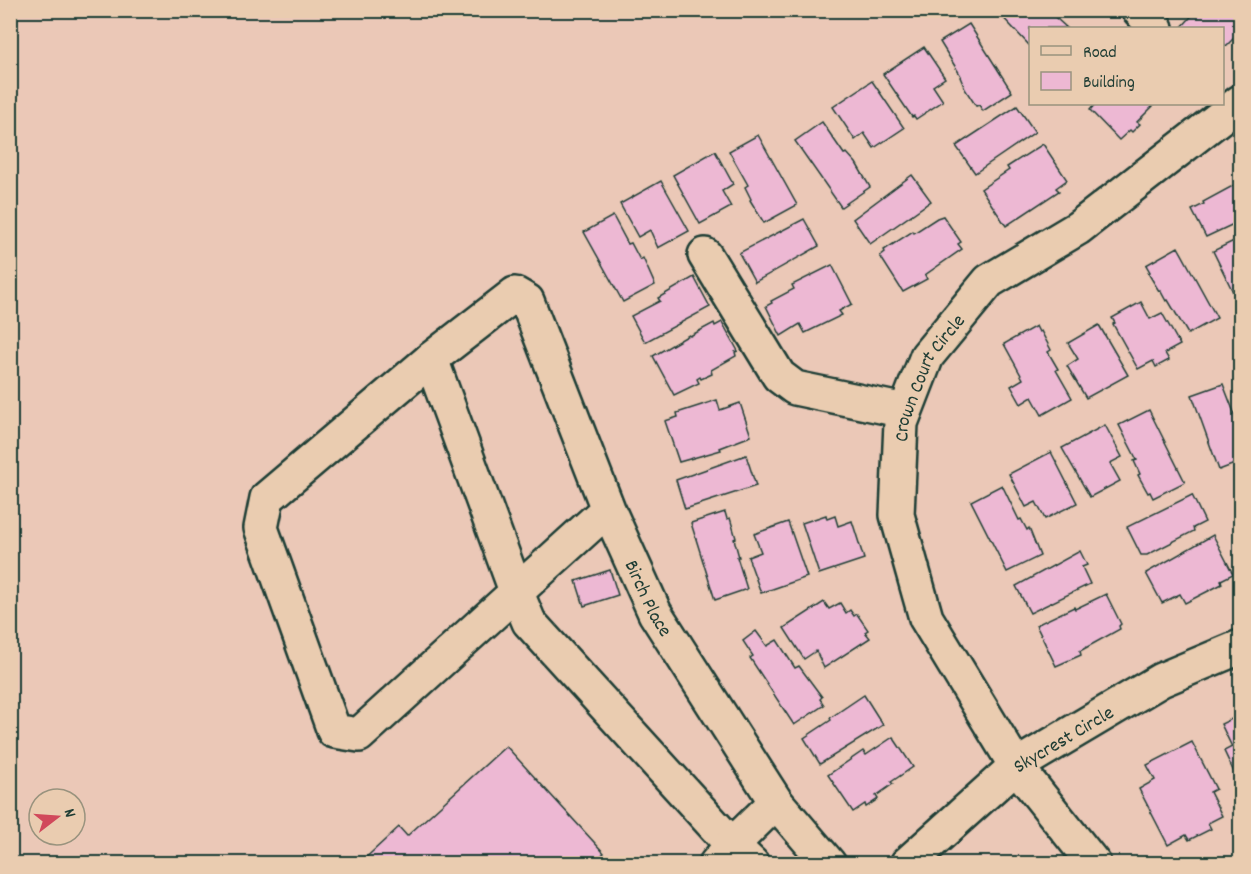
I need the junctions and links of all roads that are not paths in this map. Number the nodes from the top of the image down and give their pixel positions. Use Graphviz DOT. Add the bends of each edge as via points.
graph roads {
  1 [pos="1138,10"];
  2 [pos="1155,27"];
  3 [pos="1234,106"];
  4 [pos="705,255"];
  5 [pos="431,359"];
  6 [pos="905,411"];
  7 [pos="608,509"];
  8 [pos="516,591"];
  9 [pos="1240,647"];
  10 [pos="1016,766"];
  11 [pos="776,802"];
  12 [pos="733,857"];
  13 [pos="829,864"];
  14 [pos="907,864"];
  15 [pos="1094,864"];
  1 -- 2 [label="street"];
  3 -- 6 [label="street, Crown Court Circle" via="1078,228 989,281 927,356"];
  4 -- 6 [label="street" via="779,376 795,388"];
  5 -- 7 [label="street, Birch Place" via="514,294 527,301"];
  5 -- 8 [label="street"];
  5 -- 8 [label="street" via="267,498 261,528 334,731 358,735"];
  6 -- 10 [label="street, Crown Court Circle" via="900,423 897,515 926,618"];
  7 -- 8 [label="street"];
  7 -- 11 [label="street, Birch Place" via="655,613"];
  8 -- 12 [label="street" via="529,622"];
  9 -- 10 [label="street, Skycrest Circle" via="1161,680"];
  10 -- 14 [label="street, Skycrest Circle"];
  10 -- 15 [label="street, Crown Court Circle"];
  11 -- 12 [label="street"];
  11 -- 13 [label="street, Birch Place"];
}
